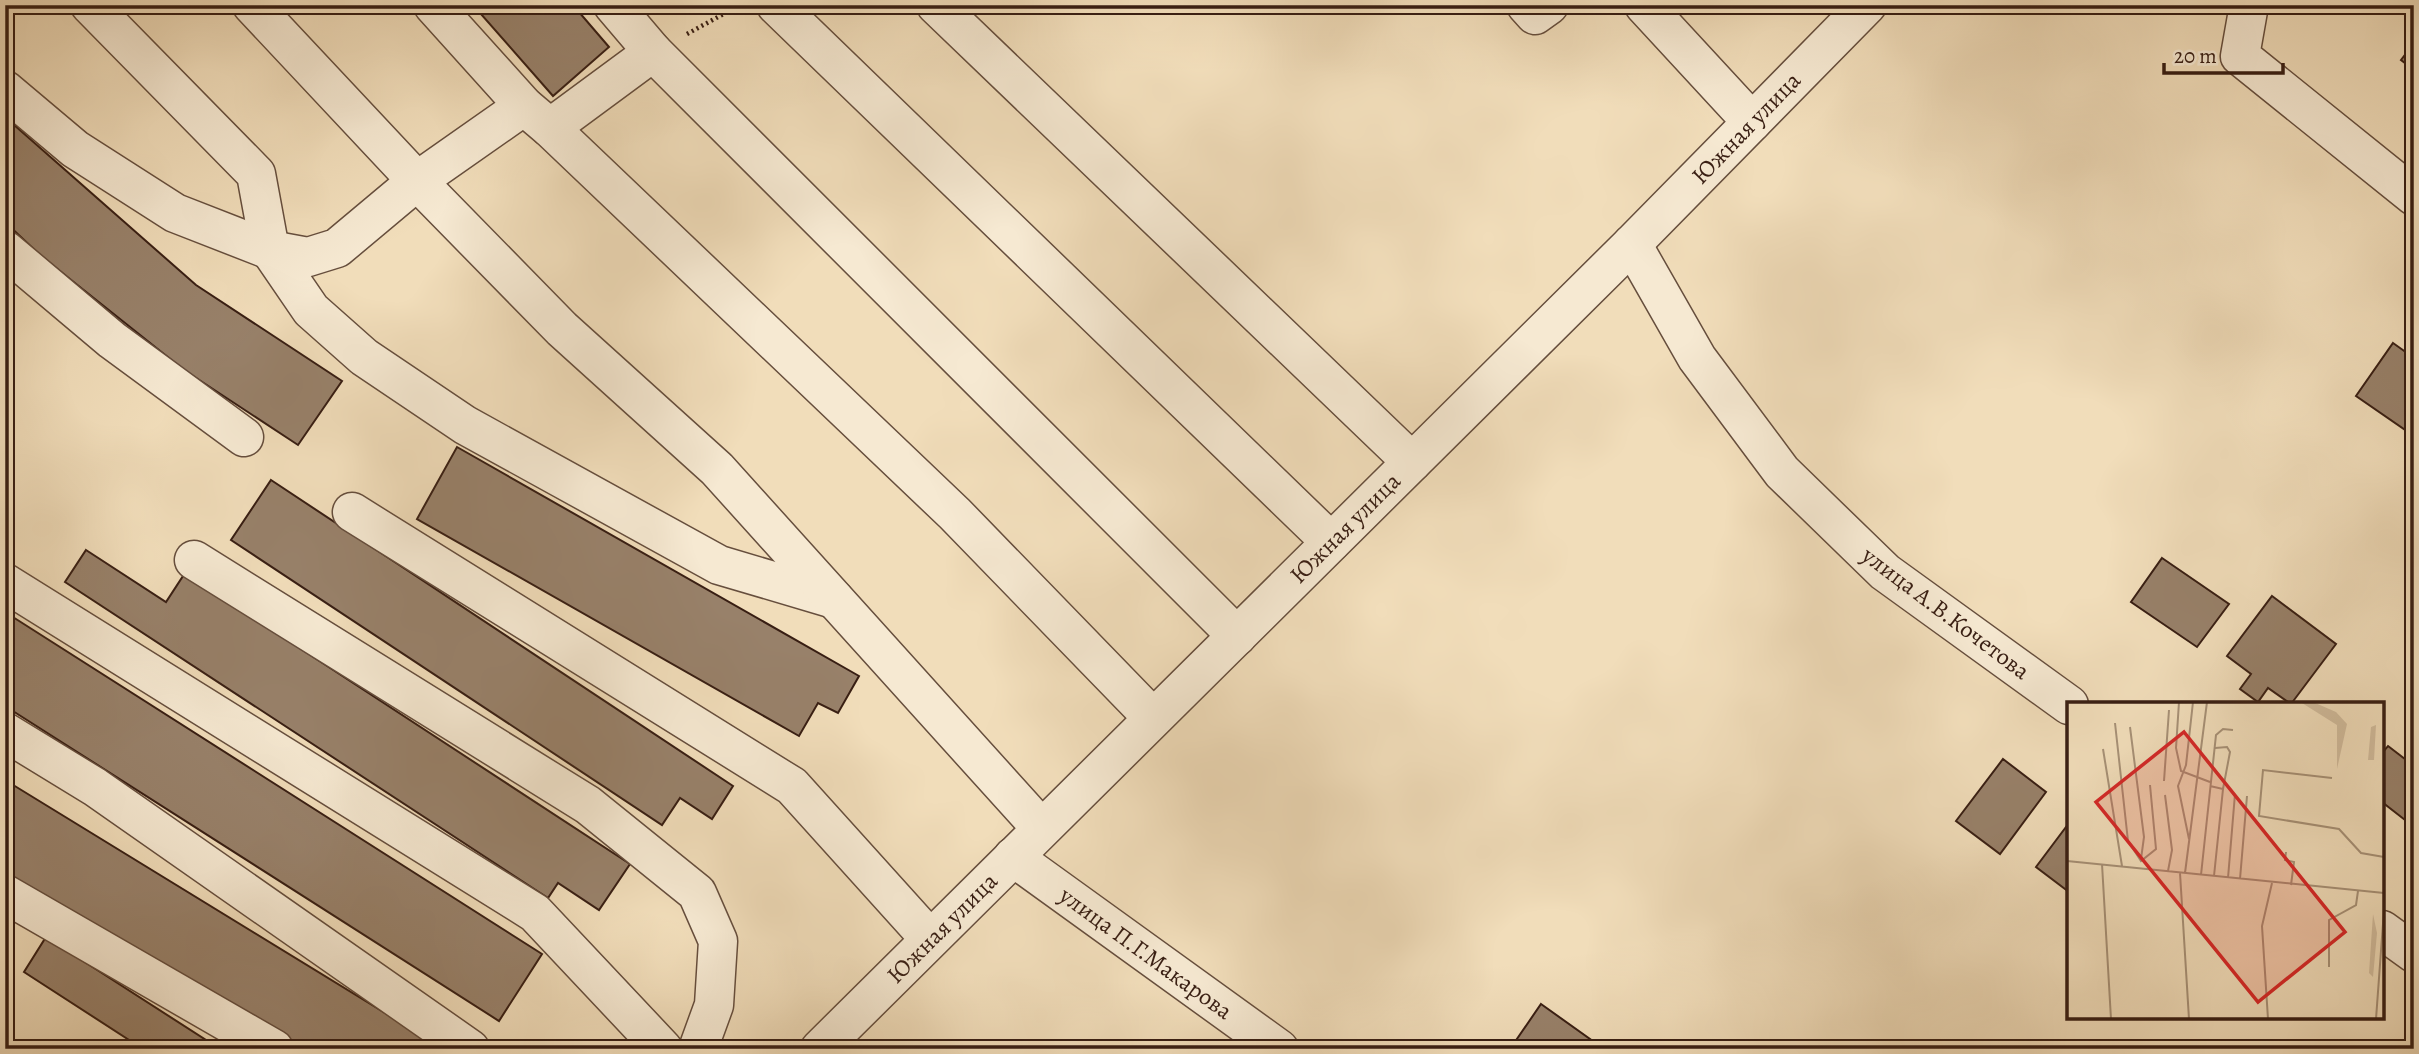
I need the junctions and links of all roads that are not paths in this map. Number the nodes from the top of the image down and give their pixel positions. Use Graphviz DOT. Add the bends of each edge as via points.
graph roads {
  1 [pos="90,5"];
  2 [pos="252,5"];
  3 [pos="433,5"];
  4 [pos="613,5"];
  5 [pos="776,5"];
  6 [pos="936,5"];
  7 [pos="1526,5"];
  8 [pos="1549,5"];
  9 [pos="1644,5"];
  10 [pos="1867,5"];
  11 [pos="2249,5"];
  12 [pos="653,52"];
  13 [pos="5,90"];
  14 [pos="537,117"];
  15 [pos="1752,121"];
  16 [pos="417,181"];
  17 [pos="2414,196"];
  18 [pos="1632,244"];
  19 [pos="5,250"];
  20 [pos="270,250"];
  21 [pos="244,437"];
  22 [pos="1412,462"];
  23 [pos="352,512"];
  24 [pos="1331,542"];
  25 [pos="194,560"];
  26 [pos="5,583"];
  27 [pos="834,599"];
  28 [pos="1237,636"];
  29 [pos="2067,704"];
  30 [pos="1153,718"];
  31 [pos="5,732"];
  32 [pos="1041,828"];
  33 [pos="1013,857"];
  34 [pos="5,894"];
  35 [pos="2384,931"];
  36 [pos="930,939"];
  37 [pos="2414,953"];
  38 [pos="274,1049"];
  39 [pos="470,1049"];
  40 [pos="663,1049"];
  41 [pos="698,1049"];
  42 [pos="820,1049"];
  43 [pos="1279,1049"];
  1 -- 20 [label="street" via="256,174"];
  2 -- 16 [label="street"];
  3 -- 14 [label="street"];
  4 -- 12 [label="street"];
  5 -- 24 [label="street"];
  6 -- 22 [label="street"];
  7 -- 8 [label="street" via="1535,15"];
  9 -- 15 [label="street"];
  10 -- 15 [label="street, Южная улица"];
  11 -- 17 [label="street" via="2240,56"];
  12 -- 14 [label="street"];
  12 -- 28 [label="street"];
  13 -- 20 [label="street" via="75,149 176,213"];
  14 -- 16 [label="street"];
  14 -- 30 [label="street" via="955,514"];
  15 -- 18 [label="street, Южная улица"];
  16 -- 20 [label="street" via="337,248 308,257"];
  16 -- 27 [label="street" via="562,329 717,469"];
  18 -- 22 [label="street, Южная улица"];
  18 -- 29 [label="street, улица А.В.Кочетова" via="1697,358 1782,472 1885,572"];
  19 -- 21 [label="street" via="112,340"];
  20 -- 27 [label="street" via="311,310 364,357 465,425 719,565"];
  22 -- 24 [label="street, Южная улица"];
  23 -- 36 [label="street" via="792,786"];
  24 -- 28 [label="street, Южная улица"];
  25 -- 41 [label="street" via="588,806 697,893 718,941 714,1005"];
  26 -- 40 [label="street" via="535,913"];
  27 -- 32 [label="street"];
  28 -- 30 [label="street, Южная улица"];
  30 -- 32 [label="street, Южная улица"];
  31 -- 39 [label="street" via="94,787"];
  32 -- 33 [label="street, Южная улица"];
  33 -- 36 [label="street, Южная улица"];
  33 -- 43 [label="street, улица П.Г.Макарова"];
  34 -- 38 [label="street"];
  35 -- 37 [label="street"];
  36 -- 42 [label="street, Южная улица"];
}
